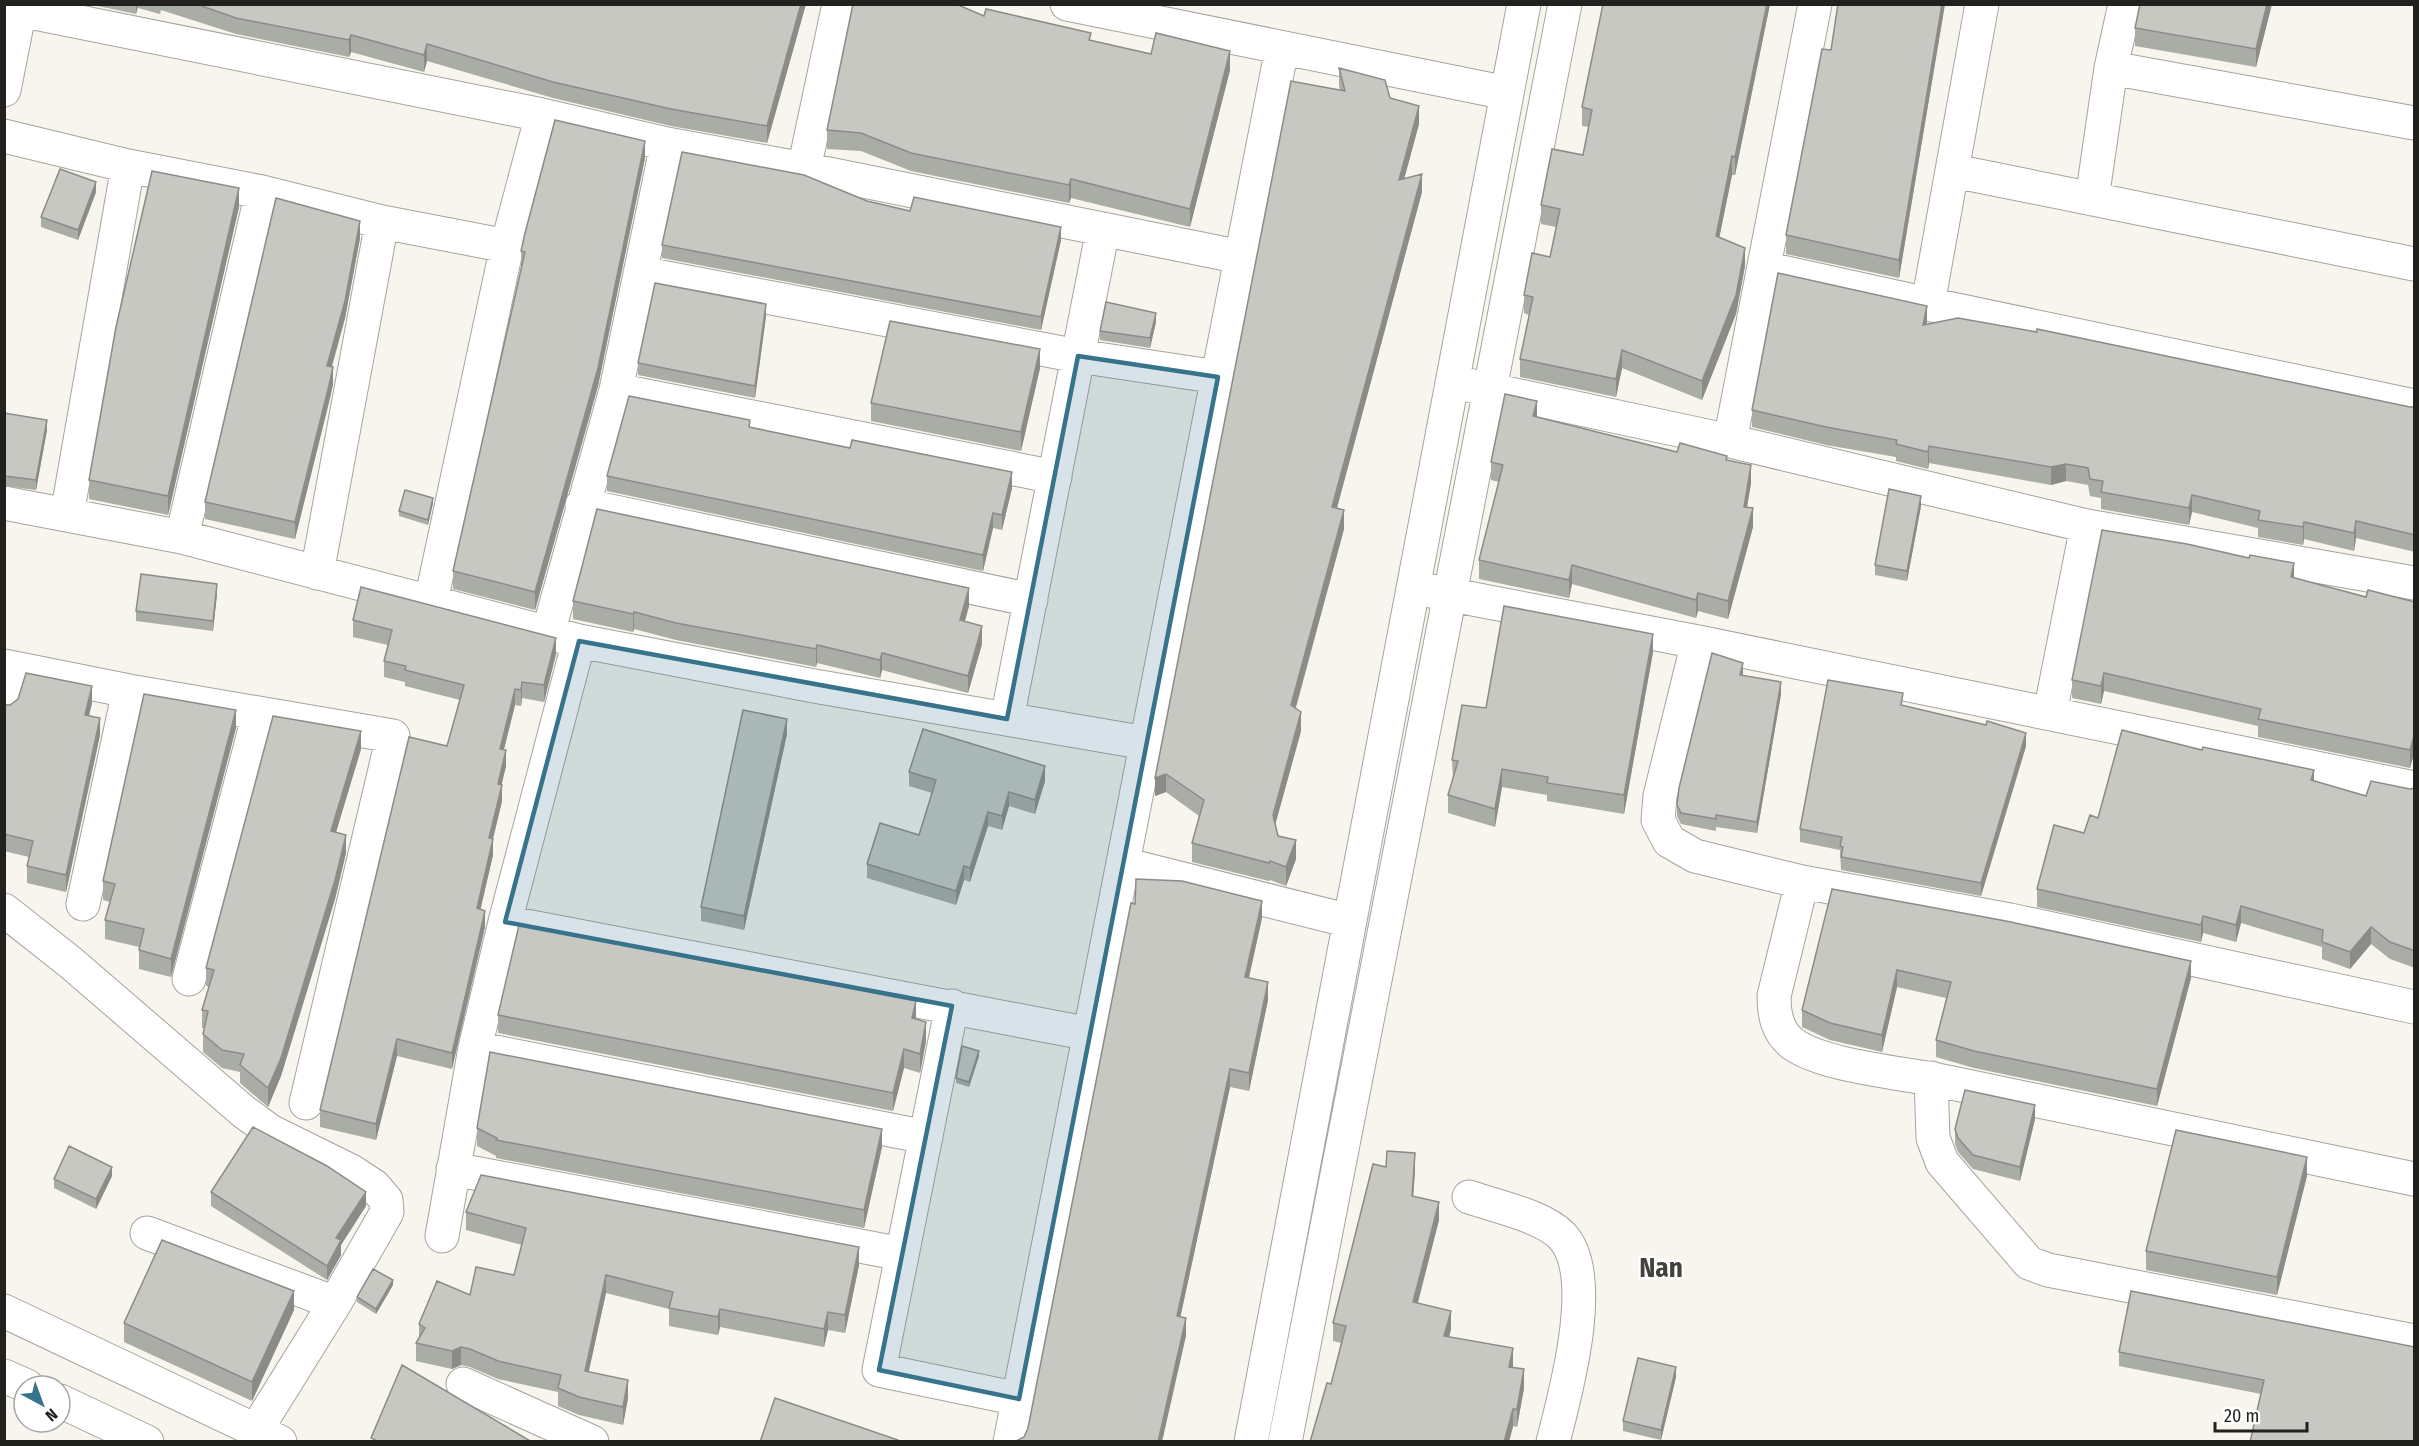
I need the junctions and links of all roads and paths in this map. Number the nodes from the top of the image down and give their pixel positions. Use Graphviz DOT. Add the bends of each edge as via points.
graph roads {
  1 [pos="839,4"];
  2 [pos="1067,4"];
  3 [pos="1524,4"];
  4 [pos="1565,4"];
  5 [pos="1815,4"];
  6 [pos="1982,4"];
  7 [pos="2125,4"];
  8 [pos="20,7"];
  9 [pos="1282,48"];
  10 [pos="2111,68"];
  11 [pos="4,90"];
  12 [pos="1507,93"];
  13 [pos="542,115"];
  14 [pos="2415,123"];
  15 [pos="4,136"];
  16 [pos="667,144"];
  17 [pos="128,166"];
  18 [pos="804,169"];
  19 [pos="1954,171"];
  20 [pos="262,192"];
  21 [pos="2092,199"];
  22 [pos="382,222"];
  23 [pos="1103,229"];
  24 [pos="507,246"];
  25 [pos="1241,257"];
  26 [pos="2415,264"];
  27 [pos="1764,268"];
  28 [pos="640,273"];
  29 [pos="1928,304"];
  30 [pos="1078,357"];
  31 [pos="1218,377"];
  32 [pos="1452,381"];
  33 [pos="616,390"];
  34 [pos="1491,390"];
  35 [pos="2415,406"];
  36 [pos="1730,441"];
  37 [pos="1055,477"];
  38 [pos="4,503"];
  39 [pos="582,505"];
  40 [pos="67,515"];
  41 [pos="2087,526"];
  42 [pos="182,537"];
  43 [pos="317,573"];
  44 [pos="2415,584"];
  45 [pos="1413,588"];
  46 [pos="1451,595"];
  47 [pos="1031,600"];
  48 [pos="430,601"];
  49 [pos="548,633"];
  50 [pos="579,642"];
  51 [pos="1698,642"];
  52 [pos="8,667"];
  53 [pos="129,691"];
  54 [pos="4,704"];
  55 [pos="2050,713"];
  56 [pos="259,714"];
  57 [pos="1007,719"];
  58 [pos="1146,744"];
  59 [pos="2415,788"];
  60 [pos="1123,864"];
  61 [pos="1802,882"];
  62 [pos="83,904"];
  63 [pos="4,910"];
  64 [pos="1350,921"];
  65 [pos="505,922"];
  66 [pos="189,979"];
  67 [pos="952,1006"];
  68 [pos="2415,1007"];
  69 [pos="1090,1034"];
  70 [pos="475,1048"];
  71 [pos="1931,1078"];
  72 [pos="306,1103"];
  73 [pos="926,1137"];
  74 [pos="453,1169"];
  75 [pos="2415,1179"];
  76 [pos="1469,1197"];
  77 [pos="147,1233"];
  78 [pos="442,1236"];
  79 [pos="902,1254"];
  80 [pos="335,1303"];
  81 [pos="4,1311"];
  82 [pos="2415,1341"];
  83 [pos="463,1384"];
  84 [pos="1019,1399"];
  85 [pos="72,1407"];
  86 [pos="268,1436"];
  87 [pos="147,1442"];
  88 [pos="592,1442"];
  89 [pos="1010,1442"];
  90 [pos="1251,1442"];
  91 [pos="1285,1442"];
  92 [pos="1553,1442"];
  1 -- 18 [label="street"];
  2 -- 9 [label="street"];
  3 -- 12 [label="street"];
  4 -- 34 [label="street"];
  5 -- 27 [label="street"];
  6 -- 19 [label="street"];
  7 -- 10 [label="street"];
  8 -- 11 [label="street"];
  8 -- 13 [label="street"];
  9 -- 12 [label="street"];
  9 -- 25 [label="street"];
  10 -- 14 [label="street"];
  10 -- 21 [label="street"];
  12 -- 32 [label="street"];
  13 -- 16 [label="street"];
  13 -- 24 [label="street"];
  15 -- 17 [label="street"];
  16 -- 18 [label="street"];
  16 -- 28 [label="street"];
  17 -- 20 [label="street"];
  17 -- 40 [label="street"];
  18 -- 23 [label="street"];
  19 -- 21 [label="street"];
  19 -- 29 [label="street"];
  20 -- 22 [label="street"];
  20 -- 42 [label="street"];
  21 -- 26 [label="street"];
  22 -- 24 [label="street"];
  22 -- 43 [label="street"];
  23 -- 25 [label="street"];
  23 -- 30 [label="street"];
  24 -- 48 [label="street"];
  25 -- 31 [label="street"];
  27 -- 29 [label="street"];
  27 -- 36 [label="street"];
  28 -- 30 [label="street"];
  28 -- 33 [label="street"];
  29 -- 35 [label="street"];
  30 -- 31 [label="street"];
  30 -- 37 [label="street"];
  31 -- 58 [label="street"];
  32 -- 34 [label="street"];
  32 -- 45 [label="street"];
  33 -- 37 [label="street"];
  33 -- 39 [label="street"];
  34 -- 36 [label="street"];
  34 -- 46 [label="street"];
  36 -- 41 [label="street"];
  37 -- 47 [label="street"];
  38 -- 40 [label="street"];
  39 -- 47 [label="street"];
  39 -- 49 [label="street"];
  40 -- 42 [label="street"];
  41 -- 44 [label="street"];
  41 -- 55 [label="street"];
  42 -- 43 [label="street"];
  43 -- 48 [label="street"];
  45 -- 46 [label="street"];
  45 -- 64 [label="street"];
  46 -- 51 [label="street"];
  46 -- 91 [label="street"];
  47 -- 57 [label="street"];
  48 -- 49 [label="street"];
  49 -- 50 [label="street"];
  50 -- 57 [label="street"];
  50 -- 65 [label="street"];
  51 -- 55 [label="street"];
  51 -- 61 [label="street" via="1660,796 1658,820 1669,841 1695,856"];
  52 -- 53 [label="street"];
  52 -- 54 [label="street"];
  53 -- 56 [label="street"];
  53 -- 62 [label="street"];
  55 -- 59 [label="street"];
  56 -- 66 [label="street"];
  56 -- 72 [label="street" via="393,736"];
  57 -- 58 [label="street"];
  58 -- 60 [label="street"];
  60 -- 64 [label="street"];
  60 -- 69 [label="street"];
  61 -- 68 [label="street" via="2010,920"];
  61 -- 71 [label="street" via="1774,996 1780,1029 1792,1044 1811,1054"];
  63 -- 80 [label="street" via="244,1112 292,1144 351,1171 374,1186 386,1200 387,1212"];
  64 -- 90 [label="street"];
  65 -- 67 [label="street"];
  65 -- 70 [label="street"];
  67 -- 69 [label="street"];
  67 -- 73 [label="street"];
  69 -- 84 [label="street"];
  70 -- 73 [label="street"];
  70 -- 74 [label="street"];
  71 -- 75 [label="street"];
  71 -- 82 [label="street" via="1933,1138 1942,1162 2029,1263 2048,1270"];
  73 -- 79 [label="street"];
  74 -- 78 [label="street"];
  74 -- 79 [label="street"];
  76 -- 92 [label="street" via="1544,1224 1562,1236 1572,1251 1579,1293 1573,1364"];
  77 -- 80 [label="street"];
  79 -- 84 [label="street" via="879,1370"];
  80 -- 86 [label="street"];
  81 -- 86 [label="street"];
  83 -- 88 [label="street"];
  84 -- 89 [label="street"];
  85 -- 87 [label="street"];
}
